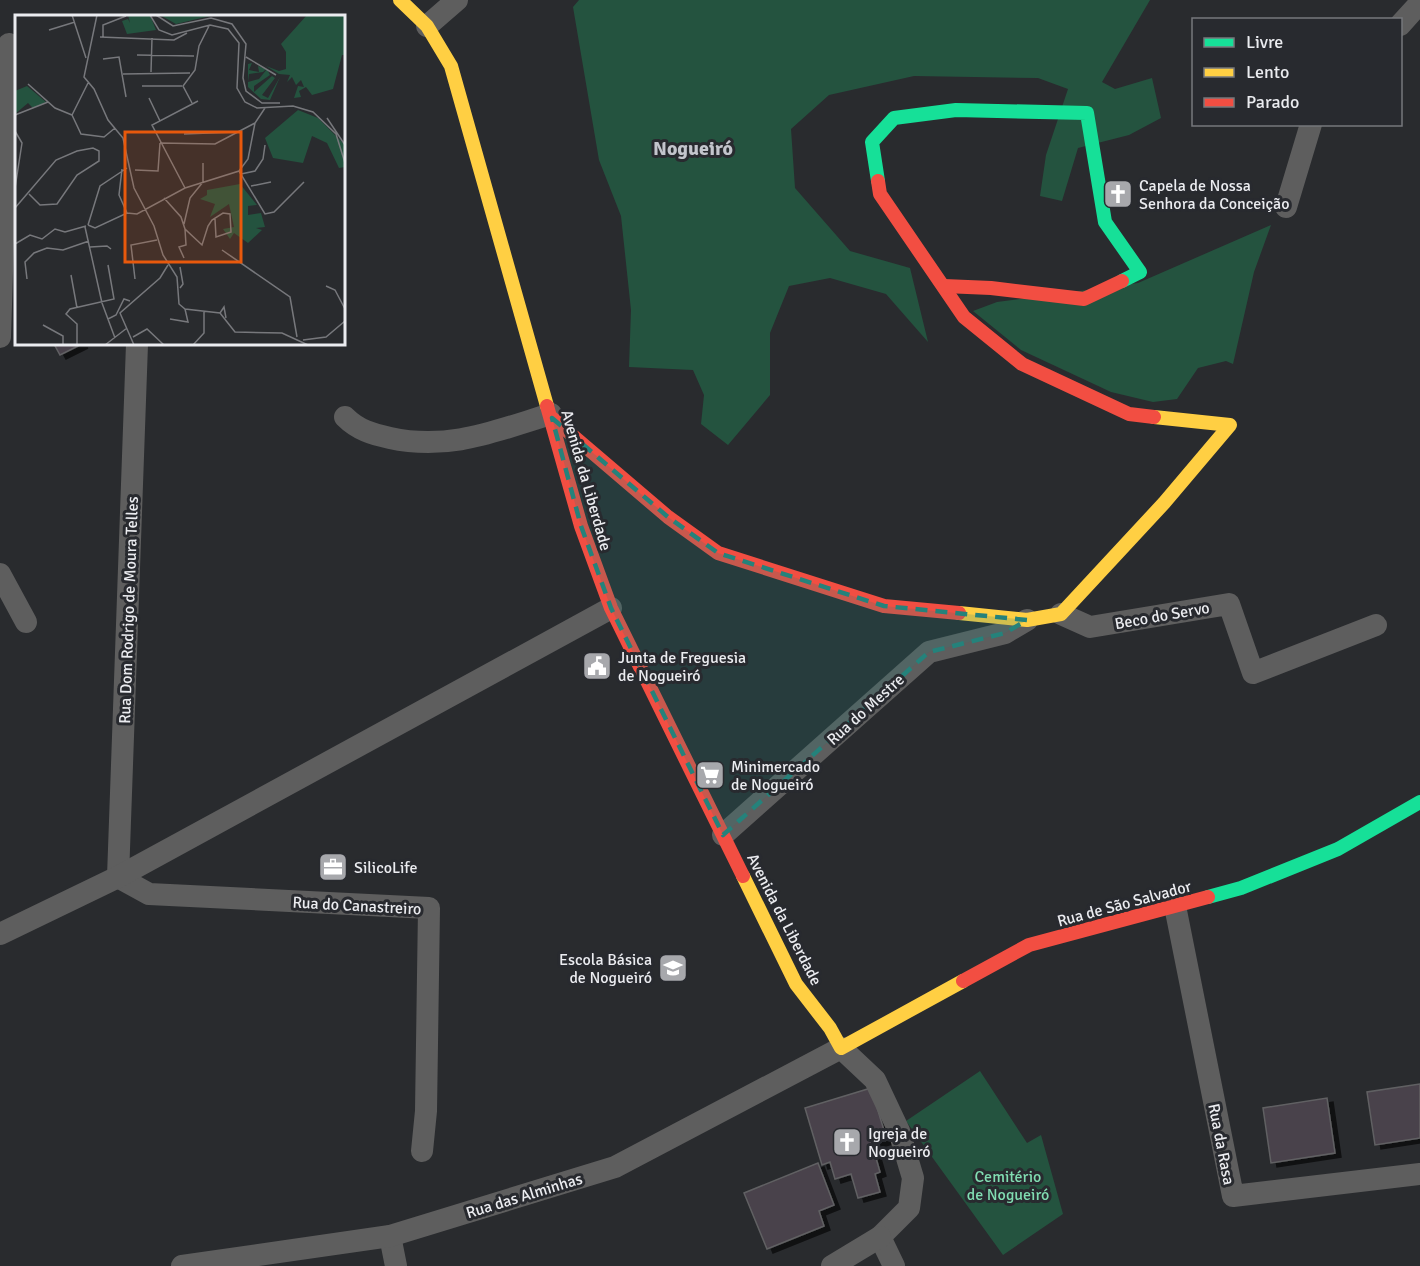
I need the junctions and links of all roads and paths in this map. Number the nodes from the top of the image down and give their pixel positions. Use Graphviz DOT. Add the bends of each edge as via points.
graph roads {
  1 [pos="400,0"];
  2 [pos="457,0"];
  3 [pos="1420,3"];
  4 [pos="1402,24"];
  5 [pos="427,26"];
  6 [pos="8,43"];
  7 [pos="1310,126"];
  8 [pos="1286,207"];
  9 [pos="10,219"];
  10 [pos="944,286"];
  11 [pos="0,337"];
  12 [pos="137,345"];
  13 [pos="552,416"];
  14 [pos="345,417"];
  15 [pos="0,574"];
  16 [pos="611,608"];
  17 [pos="1061,614"];
  18 [pos="1027,620"];
  19 [pos="26,622"];
  20 [pos="1376,625"];
  21 [pos="1420,802"];
  22 [pos="723,835"];
  23 [pos="118,877"];
  24 [pos="1175,906"];
  25 [pos="0,934"];
  26 [pos="841,1048"];
  27 [pos="422,1151"];
  28 [pos="1420,1174"];
  29 [pos="390,1236"];
  30 [pos="880,1237"];
  31 [pos="182,1266"];
  32 [pos="396,1266"];
  33 [pos="832,1266"];
  34 [pos="894,1266"];
  1 -- 5 [label="street, Avenida da Liberdade"];
  2 -- 5 [label="street"];
  3 -- 4 [label="street"];
  5 -- 13 [label="street, Avenida da Liberdade" via="451,66"];
  6 -- 9 [label="street"];
  7 -- 8 [label="street"];
  9 -- 11 [label="street"];
  10 -- 10 [label="street" via="880,194 872,142 894,118 956,110 1087,113 1105,222 1140,272 1084,299"];
  10 -- 17 [label="street" via="964,318 1022,364 1129,414 1230,425"];
  12 -- 23 [label="street, Rua Dom Rodrigo de Moura Telles"];
  13 -- 14 [label="street" via="438,444 363,431"];
  13 -- 16 [label="street, Avenida da Liberdade" via="581,526"];
  13 -- 18 [label="street" via="668,517 718,553 884,606"];
  15 -- 19 [label="street"];
  16 -- 22 [label="street, Avenida da Liberdade"];
  16 -- 23 [label="street"];
  17 -- 18 [label="street"];
  17 -- 20 [label="street, Beco do Servo" via="1090,627 1229,604 1253,673"];
  18 -- 22 [label="street, Rua do Mestre" via="1005,633 929,652"];
  21 -- 24 [label="street, Rua de São Salvador" via="1338,849 1241,888"];
  22 -- 26 [label="street, Avenida da Liberdade" via="796,984"];
  23 -- 25 [label="street"];
  23 -- 27 [label="street, Rua do Canastreiro" via="149,894 429,908"];
  24 -- 26 [label="street, Rua de São Salvador" via="1029,945"];
  24 -- 28 [label="street, Rua da Rasa" via="1233,1196"];
  26 -- 29 [label="street, Rua das Alminhas" via="615,1167"];
  26 -- 30 [label="street" via="875,1080 899,1131 913,1178 909,1208"];
  29 -- 31 [label="street, Rua das Alminhas"];
  29 -- 32 [label="street"];
  30 -- 33 [label="street"];
  30 -- 34 [label="street"];
}
